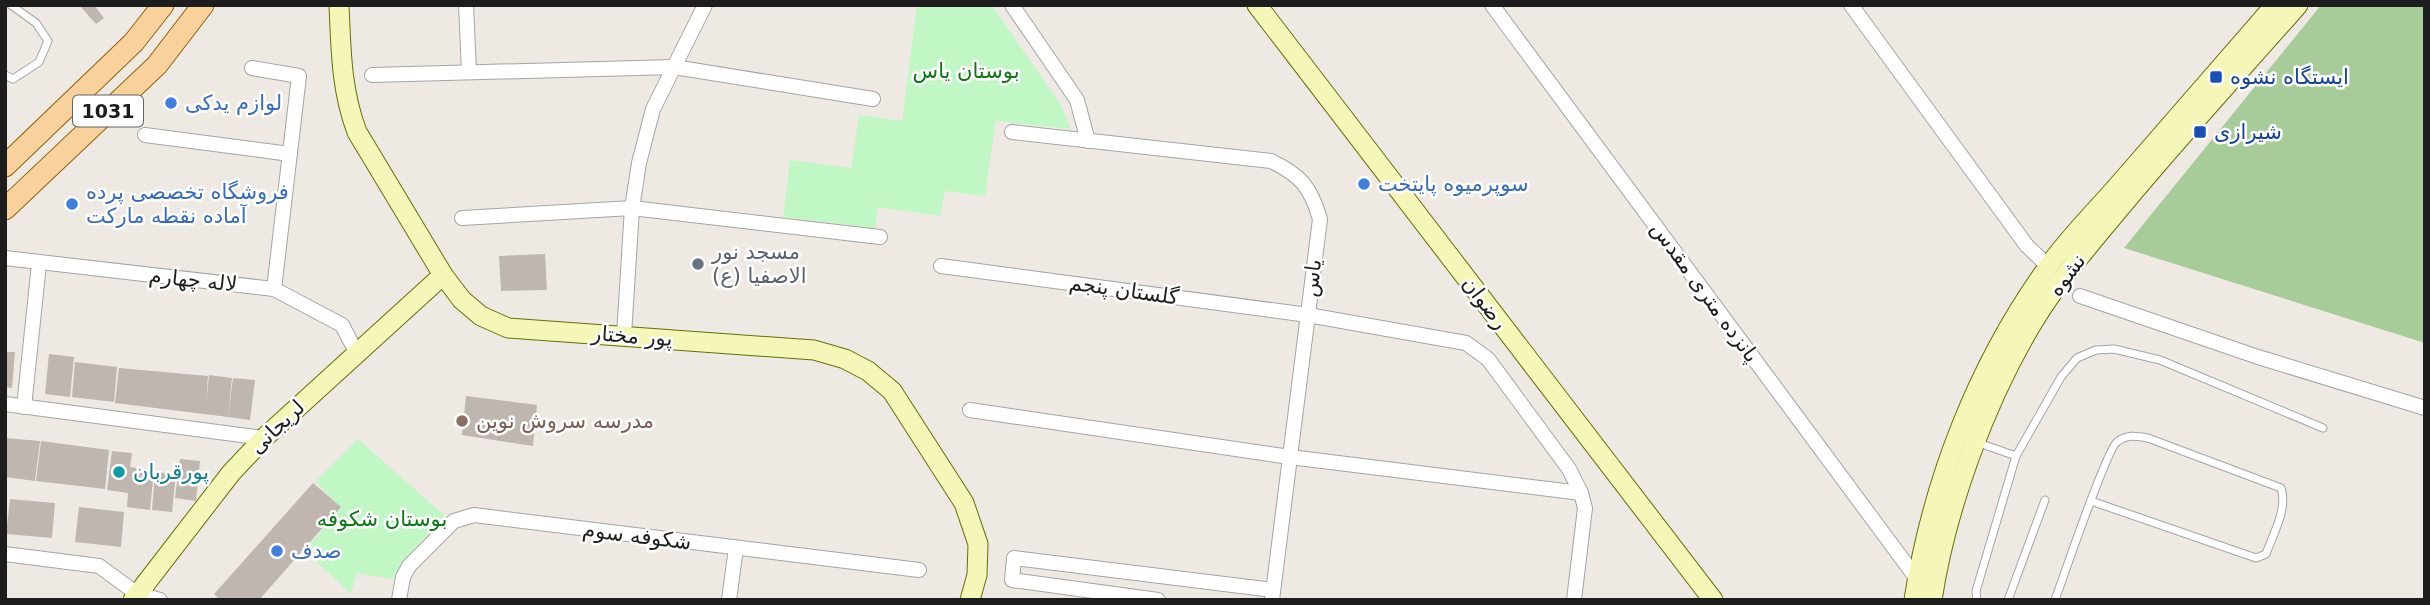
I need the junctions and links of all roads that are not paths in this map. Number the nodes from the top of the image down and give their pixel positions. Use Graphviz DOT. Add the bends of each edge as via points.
graph roads {
  1 [pos="11,5"];
  2 [pos="163,5"];
  3 [pos="203,5"];
  4 [pos="339,5"];
  5 [pos="466,5"];
  6 [pos="705,5"];
  7 [pos="1012,5"];
  8 [pos="1257,5"];
  9 [pos="1492,5"];
  10 [pos="1851,5"];
  11 [pos="2275,5"];
  12 [pos="2298,5"];
  13 [pos="674,67"];
  14 [pos="252,68"];
  15 [pos="469,72"];
  16 [pos="5,75"];
  17 [pos="372,75"];
  18 [pos="873,99"];
  19 [pos="1012,132"];
  20 [pos="145,135"];
  21 [pos="1088,141"];
  22 [pos="290,155"];
  23 [pos="5,166"];
  24 [pos="632,208"];
  25 [pos="5,209"];
  26 [pos="462,218"];
  27 [pos="880,237"];
  28 [pos="5,258"];
  29 [pos="39,264"];
  30 [pos="941,266"];
  31 [pos="2055,272"];
  32 [pos="443,275"];
  33 [pos="274,289"];
  34 [pos="2080,296"];
  35 [pos="1308,315"];
  36 [pos="624,335"];
  37 [pos="356,352"];
  38 [pos="5,404"];
  39 [pos="24,407"];
  40 [pos="2425,408"];
  41 [pos="970,410"];
  42 [pos="2323,428"];
  43 [pos="264,438"];
  44 [pos="1975,442"];
  45 [pos="2016,456"];
  46 [pos="1290,457"];
  47 [pos="1581,493"];
  48 [pos="2045,500"];
  49 [pos="2091,501"];
  50 [pos="736,548"];
  51 [pos="5,554"];
  52 [pos="919,570"];
  53 [pos="1927,588"];
  54 [pos="134,596"];
  55 [pos="1273,597"];
  56 [pos="160,600"];
  57 [pos="399,600"];
  58 [pos="729,600"];
  59 [pos="970,600"];
  60 [pos="1158,600"];
  61 [pos="1574,600"];
  62 [pos="1713,600"];
  63 [pos="1914,600"];
  64 [pos="1977,600"];
  65 [pos="2008,600"];
  66 [pos="2055,600"];
  1 -- 16 [label="lane" via="36,23 48,41 39,62 13,79"];
  2 -- 23 [label="main road, 1031" via="134,43"];
  3 -- 25 [label="main road, 1031" via="157,65"];
  4 -- 32 [label="main road, پور مختار" via="341,69 357,132"];
  5 -- 15 [label="street"];
  6 -- 13 [label="street"];
  7 -- 21 [label="street" via="1077,100"];
  8 -- 62 [label="main road, رضوان"];
  9 -- 53 [label="street, پانزده متری مقدس"];
  10 -- 31 [label="street" via="2027,246"];
  11 -- 31 [label="main road, نشوه"];
  12 -- 31 [label="main road, نشوه"];
  13 -- 15 [label="street"];
  13 -- 18 [label="street"];
  13 -- 24 [label="street" via="653,109"];
  14 -- 22 [label="street" via="299,76"];
  15 -- 17 [label="street"];
  19 -- 21 [label="street, یاس"];
  20 -- 22 [label="street"];
  21 -- 35 [label="street, یاس" via="1271,161 1289,169 1315,200 1320,219"];
  22 -- 33 [label="street"];
  24 -- 26 [label="street"];
  24 -- 27 [label="street"];
  24 -- 36 [label="street"];
  28 -- 29 [label="street, لاله چهارم"];
  29 -- 33 [label="street, لاله چهارم"];
  29 -- 39 [label="street"];
  30 -- 35 [label="street, گلستان پنجم"];
  31 -- 44 [label="main road, نشوه"];
  31 -- 53 [label="main road, نشوه" via="2015,319 1952,447"];
  32 -- 36 [label="main road, پور مختار" via="481,316 508,328"];
  32 -- 37 [label="main road, لریجانی"];
  33 -- 37 [label="street, لاله چهارم" via="342,324"];
  34 -- 40 [label="street"];
  35 -- 46 [label="street, یاس"];
  35 -- 47 [label="street, گلستان پنجم" via="1466,343 1488,359 1569,469"];
  36 -- 59 [label="main road, پور مختار" via="814,350 868,371 892,391 964,503 978,544"];
  37 -- 43 [label="main road, لریجانی"];
  38 -- 39 [label="street"];
  39 -- 43 [label="street"];
  41 -- 46 [label="street"];
  42 -- 45 [label="lane" via="2160,360 2114,349 2096,350 2077,358 2061,377"];
  43 -- 54 [label="main road, لریجانی" via="231,472"];
  44 -- 45 [label="lane"];
  44 -- 53 [label="main road, نشوه"];
  45 -- 64 [label="lane"];
  46 -- 47 [label="street"];
  46 -- 55 [label="street, یاس"];
  47 -- 61 [label="street" via="1585,508"];
  48 -- 65 [label="lane"];
  49 -- 49 [label="lane" via="2114,443 2128,435 2148,438 2281,488 2284,497 2261,558"];
  49 -- 66 [label="lane"];
  50 -- 52 [label="street, شکوفه سوم"];
  50 -- 57 [label="street, شکوفه سوم" via="474,515 454,521 409,566"];
  50 -- 58 [label="street"];
  51 -- 54 [label="street" via="99,566"];
  53 -- 63 [label="main road, نشوه"];
  54 -- 56 [label="street"];
  55 -- 60 [label="street" via="1014,558 1012,580"];
}
